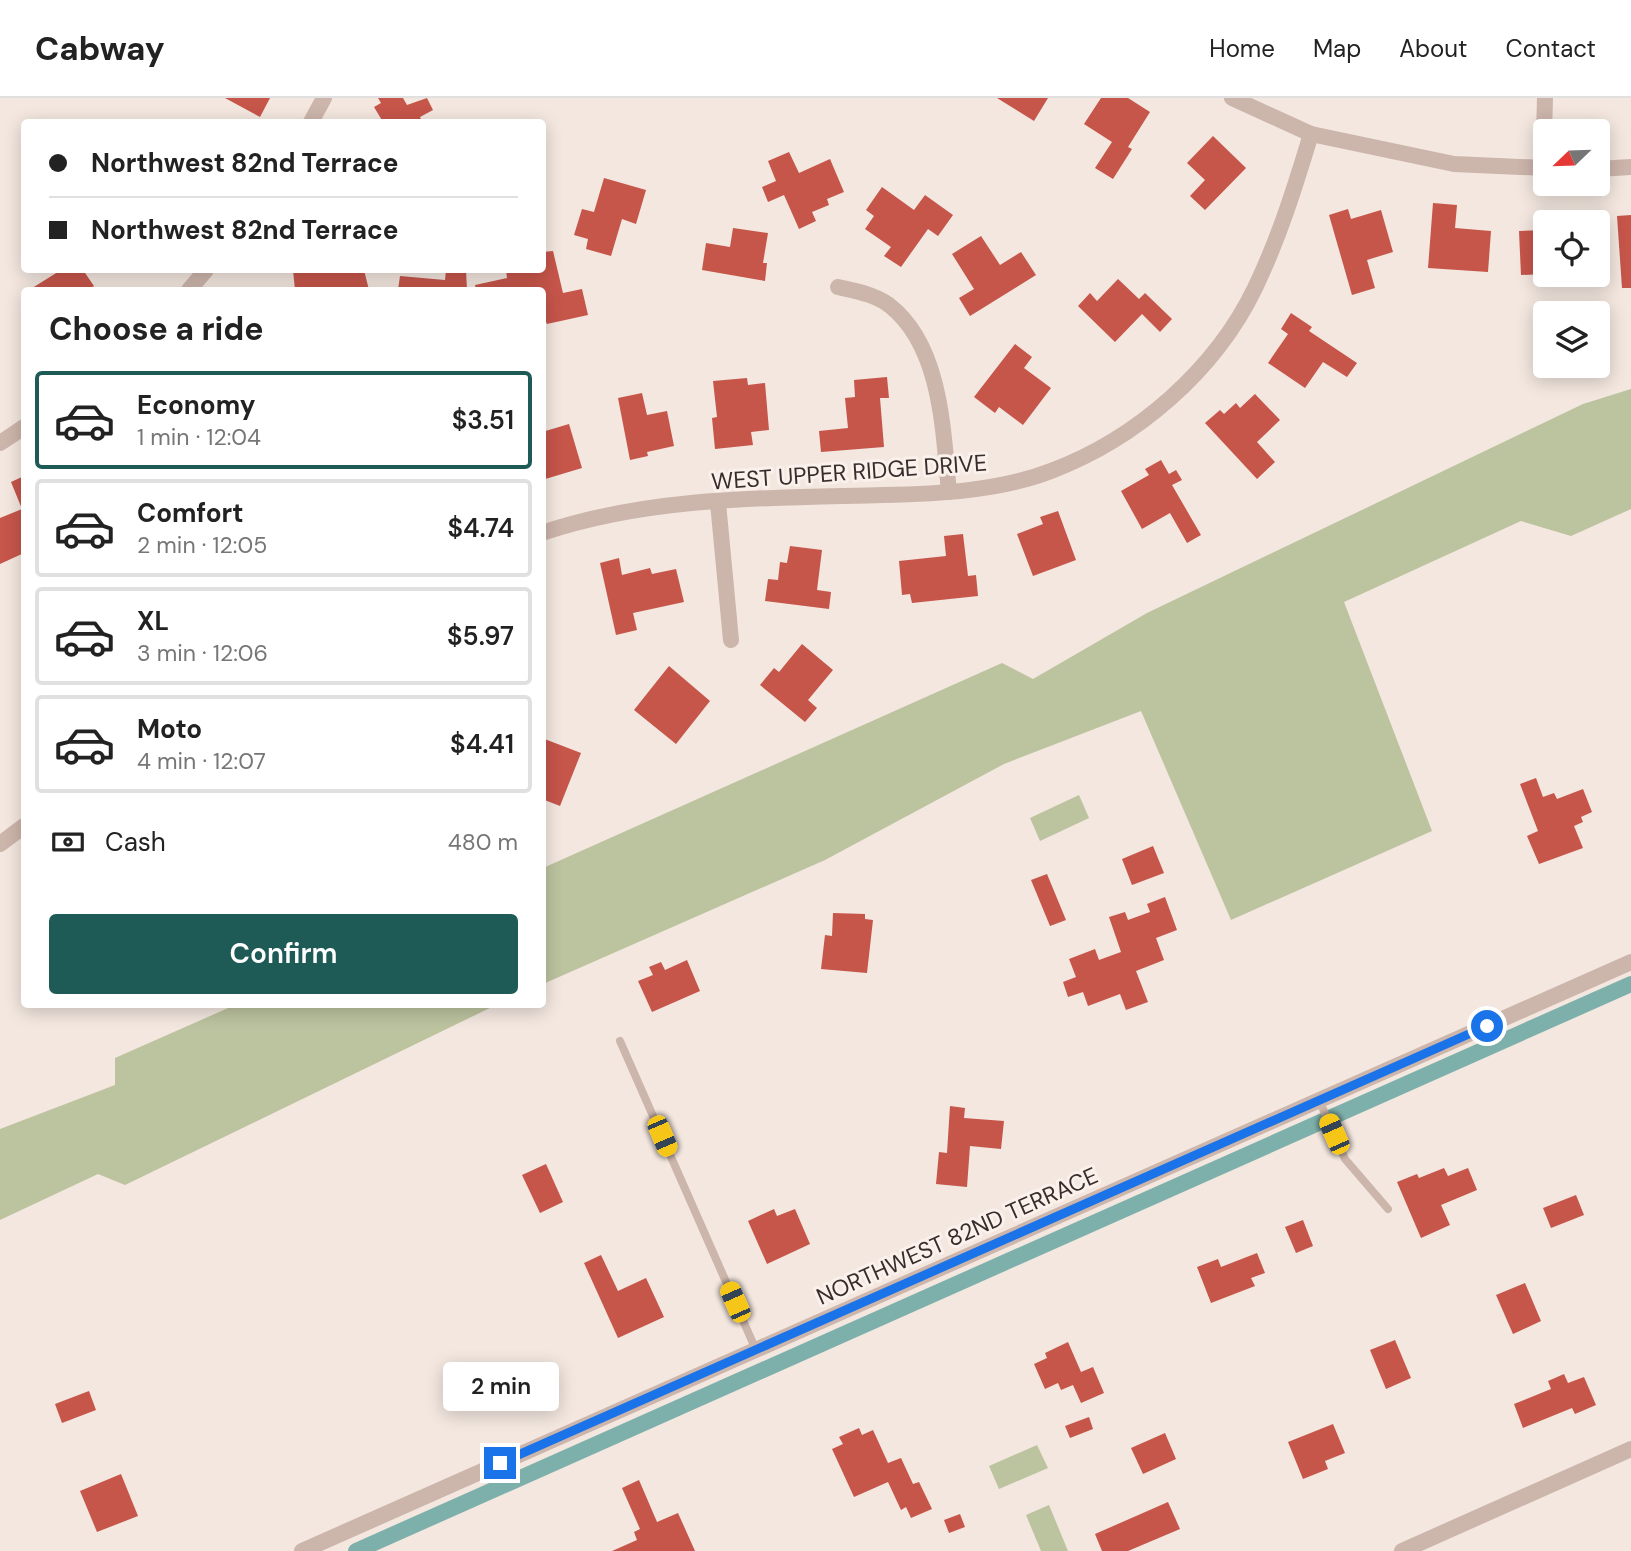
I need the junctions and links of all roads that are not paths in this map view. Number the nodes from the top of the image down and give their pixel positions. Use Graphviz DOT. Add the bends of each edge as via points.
graph roads {
  1 [pos="324,98"];
  2 [pos="1232,98"];
  3 [pos="1545,98"];
  4 [pos="313,119"];
  5 [pos="1545,119"];
  6 [pos="1311,134"];
  7 [pos="1631,167"];
  8 [pos="1533,168"];
  9 [pos="1610,168"];
  10 [pos="203,273"];
  11 [pos="192,287"];
  12 [pos="838,287"];
  13 [pos="21,429"];
  14 [pos="0,443"];
  15 [pos="949,492"];
  16 [pos="718,503"];
  17 [pos="546,532"];
  18 [pos="731,640"];
  19 [pos="21,828"];
  20 [pos="0,844"];
  21 [pos="1631,962"];
  22 [pos="620,1041"];
  23 [pos="1319,1100"];
  24 [pos="1388,1209"];
  25 [pos="755,1350"];
  26 [pos="1631,1449"];
  27 [pos="302,1551"];
  28 [pos="1402,1551"];
  1 -- 4 [label="street"];
  2 -- 6 [label="street"];
  3 -- 5 [label="street"];
  6 -- 8 [label="street" via="1454,164"];
  6 -- 15 [label="street, WEST UPPER RIDGE DRIVE" via="1286,219 1254,290 1220,346 1187,384 1108,442 1050,472"];
  7 -- 9 [label="street"];
  10 -- 11 [label="street"];
  12 -- 15 [label="street" via="889,305 928,360 939,399"];
  13 -- 14 [label="street"];
  15 -- 16 [label="street, WEST UPPER RIDGE DRIVE"];
  16 -- 17 [label="street, WEST UPPER RIDGE DRIVE" via="648,509"];
  16 -- 18 [label="street"];
  19 -- 20 [label="street"];
  21 -- 23 [label="street, NORTHWEST 82ND TERRACE"];
  22 -- 25 [label="lane"];
  23 -- 24 [label="lane" via="1345,1159"];
  23 -- 25 [label="street, NORTHWEST 82ND TERRACE"];
  25 -- 27 [label="street, NORTHWEST 82ND TERRACE"];
  26 -- 28 [label="street"];
}
